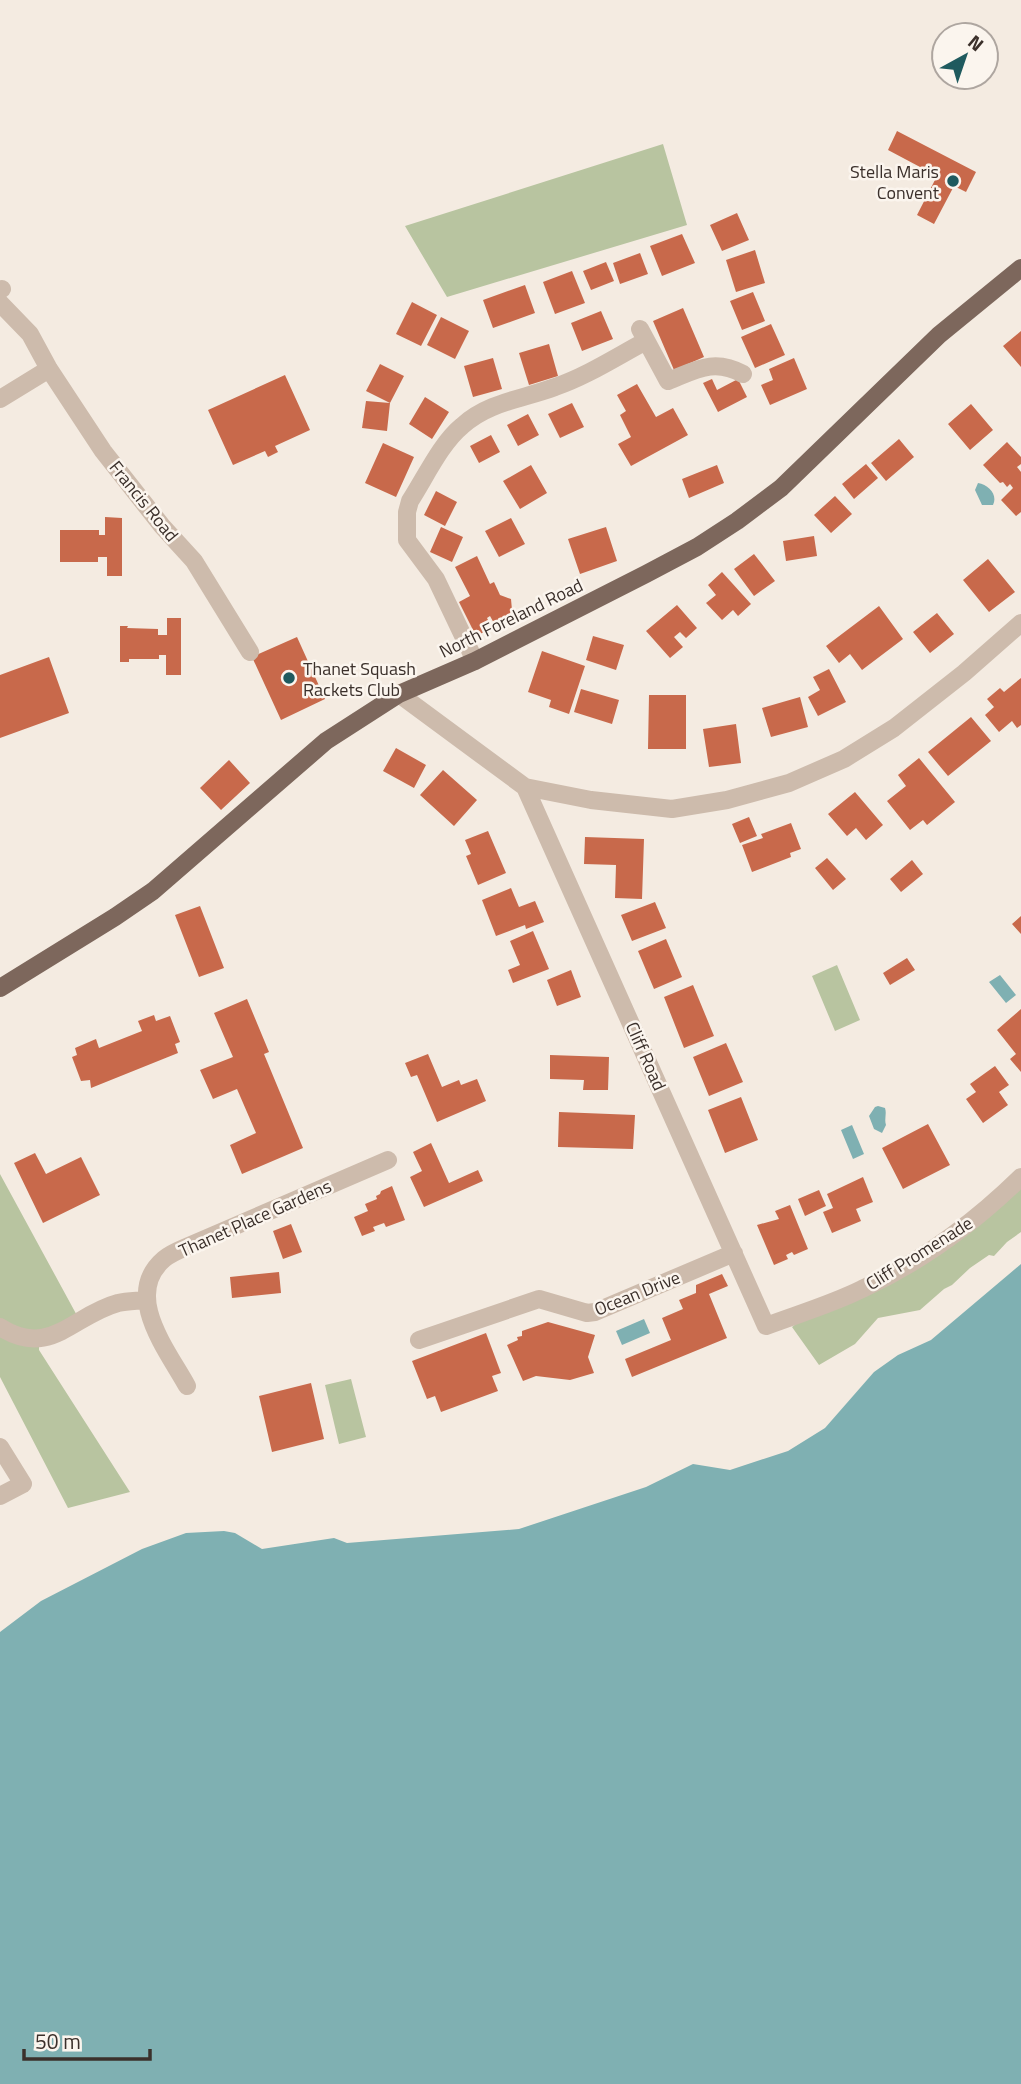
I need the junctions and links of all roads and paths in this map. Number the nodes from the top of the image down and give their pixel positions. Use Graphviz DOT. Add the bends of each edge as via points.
graph roads {
  1 [pos="1021,268"];
  2 [pos="1,294"];
  3 [pos="49,369"];
  4 [pos="743,374"];
  5 [pos="0,399"];
  6 [pos="1021,623"];
  7 [pos="250,652"];
  8 [pos="475,661"];
  9 [pos="399,694"];
  10 [pos="525,787"];
  11 [pos="1,984"];
  12 [pos="388,1160"];
  13 [pos="1021,1177"];
  14 [pos="734,1253"];
  15 [pos="146,1300"];
  16 [pos="766,1326"];
  17 [pos="0,1327"];
  18 [pos="419,1340"];
  19 [pos="187,1386"];
  20 [pos="0,1447"];
  21 [pos="0,1496"];
  1 -- 8 [label="main road, North Foreland Road" via="939,335 781,488 737,521 697,547"];
  2 -- 3 [label="street, Francis Road"];
  3 -- 5 [label="street"];
  3 -- 7 [label="street, Francis Road" via="103,451 194,561 216,594 232,639"];
  4 -- 8 [label="street" via="716,365 668,381 643,335 581,377 508,400 473,417 453,435 410,501 407,540 436,579"];
  6 -- 10 [label="street" via="894,728 844,759 789,783 672,809"];
  8 -- 9 [label="main road, North Foreland Road"];
  9 -- 10 [label="street"];
  9 -- 11 [label="main road, North Foreland Road" via="326,741 153,891"];
  10 -- 14 [label="street, Cliff Road"];
  12 -- 15 [label="street, Thanet Place Gardens" via="165,1258 149,1282"];
  13 -- 16 [label="street, Cliff Promenade" via="966,1226 911,1263 862,1290"];
  14 -- 16 [label="street, Cliff Road"];
  14 -- 18 [label="street, Ocean Drive" via="595,1312 587,1314 540,1299"];
  15 -- 17 [label="street" via="118,1303 45,1339 25,1339"];
  15 -- 19 [label="street" via="150,1318"];
  20 -- 21 [label="street" via="23,1484"];
}
